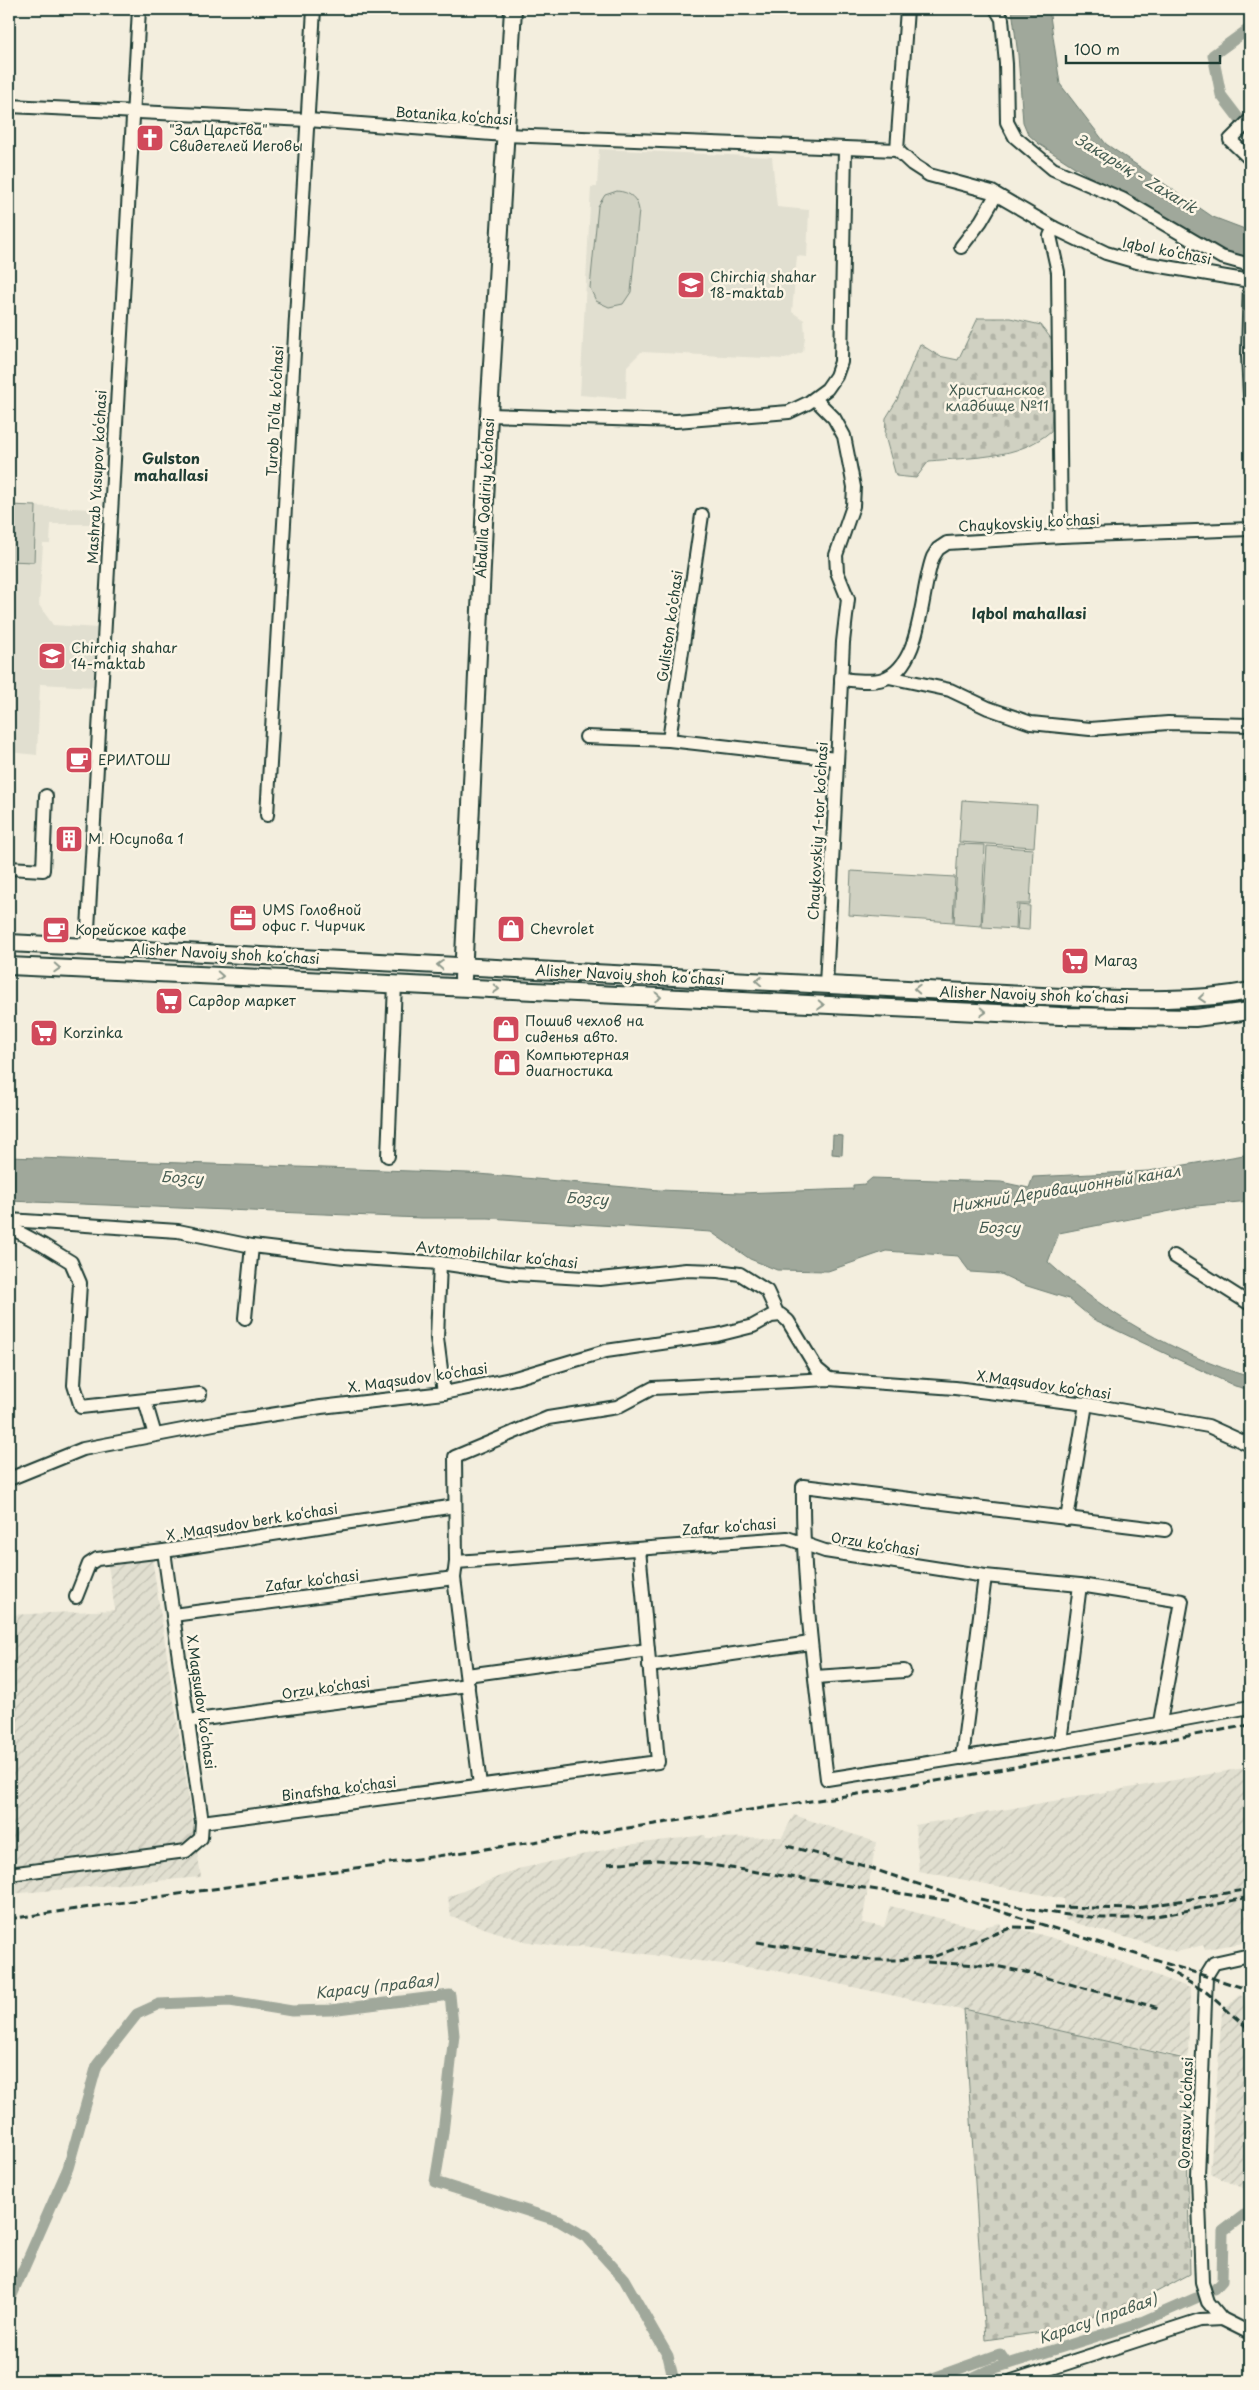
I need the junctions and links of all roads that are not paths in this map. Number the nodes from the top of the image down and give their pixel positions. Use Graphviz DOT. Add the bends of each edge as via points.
graph roads {
  1 [pos="139,9"];
  2 [pos="314,9"];
  3 [pos="513,9"];
  4 [pos="907,9"];
  5 [pos="996,9"];
  6 [pos="9,106"];
  7 [pos="132,111"];
  8 [pos="308,120"];
  9 [pos="1250,120"];
  10 [pos="505,135"];
  11 [pos="845,148"];
  12 [pos="897,150"];
  13 [pos="1250,159"];
  14 [pos="996,195"];
  15 [pos="1054,228"];
  16 [pos="961,247"];
  17 [pos="1250,265"];
  18 [pos="1250,281"];
  19 [pos="1250,396"];
  20 [pos="815,398"];
  21 [pos="489,415"];
  22 [pos="702,515"];
  23 [pos="1250,529"];
  24 [pos="1060,536"];
  25 [pos="889,677"];
  26 [pos="840,679"];
  27 [pos="1250,726"];
  28 [pos="586,737"];
  29 [pos="668,740"];
  30 [pos="836,759"];
  31 [pos="46,796"];
  32 [pos="267,815"];
  33 [pos="9,868"];
  34 [pos="9,943"];
  35 [pos="87,947"];
  36 [pos="9,966"];
  37 [pos="464,966"];
  38 [pos="395,984"];
  39 [pos="826,985"];
  40 [pos="463,987"];
  41 [pos="1250,991"];
  42 [pos="1250,1011"];
  43 [pos="388,1156"];
  44 [pos="9,1220"];
  45 [pos="9,1227"];
  46 [pos="252,1246"];
  47 [pos="1174,1256"];
  48 [pos="440,1263"];
  49 [pos="1250,1304"];
  50 [pos="778,1315"];
  51 [pos="245,1318"];
  52 [pos="829,1379"];
  53 [pos="444,1393"];
  54 [pos="200,1394"];
  55 [pos="145,1401"];
  56 [pos="1086,1404"];
  57 [pos="155,1435"];
  58 [pos="1250,1445"];
  59 [pos="9,1479"];
  60 [pos="455,1506"];
  61 [pos="1067,1519"];
  62 [pos="1165,1530"];
  63 [pos="803,1542"];
  64 [pos="639,1549"];
  65 [pos="164,1551"];
  66 [pos="456,1562"];
  67 [pos="985,1576"];
  68 [pos="454,1578"];
  69 [pos="1080,1585"];
  70 [pos="76,1597"];
  71 [pos="174,1615"];
  72 [pos="810,1644"];
  73 [pos="648,1650"];
  74 [pos="649,1666"];
  75 [pos="904,1671"];
  76 [pos="815,1677"];
  77 [pos="467,1680"];
  78 [pos="1250,1706"];
  79 [pos="188,1722"];
  80 [pos="1160,1722"];
  81 [pos="1060,1742"];
  82 [pos="962,1758"];
  83 [pos="480,1785"];
  84 [pos="202,1822"];
  85 [pos="9,1874"];
  86 [pos="1250,1955"];
  87 [pos="1222,2319"];
  88 [pos="1250,2333"];
  89 [pos="1012,2381"];
  1 -- 7 [label="street, Mashrab Yusupov ko‘chasi"];
  2 -- 8 [label="street, Turob To‘la ko‘chasi"];
  3 -- 10 [label="main road, Abdulla Qodiriy ko‘chasi"];
  4 -- 12 [label="street"];
  5 -- 17 [label="street" via="1002,19 1008,122 1015,137 1053,169 1122,200 1221,257"];
  6 -- 7 [label="street, Botanika ko‘chasi"];
  7 -- 8 [label="street, Botanika ko‘chasi"];
  7 -- 35 [label="street, Mashrab Yusupov ko‘chasi"];
  8 -- 10 [label="street, Botanika ko‘chasi"];
  8 -- 32 [label="street, Turob To‘la ko‘chasi"];
  9 -- 13 [label="street" via="1231,140"];
  10 -- 11 [label="street, Botanika ko‘chasi"];
  10 -- 21 [label="main road, Abdulla Qodiriy ko‘chasi"];
  11 -- 12 [label="street, Botanika ko‘chasi"];
  11 -- 20 [label="street" via="841,362 832,383"];
  12 -- 14 [label="street, Iqbol koʻchasi" via="929,175"];
  14 -- 15 [label="street, Iqbol koʻchasi"];
  14 -- 16 [label="street"];
  15 -- 18 [label="street, Iqbol koʻchasi" via="1106,253 1136,262"];
  15 -- 24 [label="street" via="1050,236 1058,272"];
  18 -- 19 [label="street"];
  20 -- 21 [label="street" via="789,412 676,421"];
  20 -- 26 [label="street" via="834,418 844,436 854,487 853,506 836,555 837,572 848,599"];
  21 -- 37 [label="main road, Abdulla Qodiriy ko‘chasi"];
  22 -- 29 [label="street, Guliston ko‘chasi"];
  23 -- 24 [label="street, Chaykovskiy ko‘chasi"];
  24 -- 25 [label="street, Chaykovskiy ko‘chasi" via="958,542 942,546 931,562 912,648"];
  25 -- 26 [label="street" via="876,681"];
  25 -- 27 [label="street" via="950,690 1031,723 1090,729 1168,723"];
  26 -- 30 [label="street, Chaykovskiy 1-tor ko‘chasi"];
  28 -- 29 [label="street"];
  29 -- 30 [label="street"];
  30 -- 39 [label="street, Chaykovskiy 1-tor ko‘chasi"];
  31 -- 33 [label="street" via="43,870"];
  34 -- 35 [label="main road, Alisher Navoiy shoh koʻchasi"];
  37 -- 35 [label="main road, Alisher Navoiy shoh koʻchasi, one-way"];
  36 -- 38 [label="main road, Alisher Navoiy shoh koʻchasi, one-way"];
  39 -- 37 [label="main road, Alisher Navoiy shoh koʻchasi, one-way"];
  37 -- 40 [label="main road, Abdulla Qodiriy ko‘chasi"];
  38 -- 40 [label="main road, Alisher Navoiy shoh koʻchasi"];
  38 -- 43 [label="street"];
  41 -- 39 [label="main road, Alisher Navoiy shoh koʻchasi, one-way" via="1155,1000"];
  40 -- 42 [label="main road, Alisher Navoiy shoh koʻchasi, one-way" via="1060,1016 1195,1018"];
  44 -- 46 [label="street, Avtomobilchilar ko‘chasi" via="178,1231"];
  45 -- 55 [label="street" via="71,1262 80,1283 74,1385 81,1407"];
  46 -- 48 [label="street, Avtomobilchilar ko‘chasi" via="344,1257"];
  46 -- 51 [label="street"];
  47 -- 49 [label="street"];
  48 -- 50 [label="street, Avtomobilchilar ko‘chasi" via="516,1274 600,1279 686,1270 740,1274 767,1291"];
  48 -- 53 [label="street" via="437,1338"];
  50 -- 52 [label="street" via="788,1321 817,1369"];
  50 -- 53 [label="street, X. Maqsudov ko‘chasi" via="753,1326 717,1335 606,1351 515,1378"];
  52 -- 56 [label="street, X.Maqsudov ko‘chasi" via="955,1388"];
  52 -- 60 [label="street, X.Maqsudov ko‘chasi" via="653,1388 617,1407 548,1418 455,1458"];
  53 -- 57 [label="street, X. Maqsudov ko‘chasi" via="320,1407"];
  54 -- 55 [label="street"];
  55 -- 57 [label="street"];
  56 -- 58 [label="street, X.Maqsudov ko‘chasi" via="1208,1426"];
  56 -- 61 [label="street"];
  57 -- 59 [label="street, X. Maqsudov ko‘chasi" via="83,1449"];
  60 -- 65 [label="street, X .Maqsudov berk ko‘chasi"];
  60 -- 66 [label="street"];
  61 -- 62 [label="street"];
  61 -- 63 [label="street" via="803,1486"];
  63 -- 64 [label="street, Zafar ko‘chasi" via="787,1538"];
  63 -- 67 [label="street, Orzu ko‘chasi" via="825,1551"];
  63 -- 72 [label="street"];
  64 -- 66 [label="street, Zafar ko‘chasi"];
  64 -- 73 [label="street"];
  65 -- 70 [label="street, X .Maqsudov berk ko‘chasi" via="97,1559 89,1564"];
  65 -- 71 [label="street, X.Maqsudov ko‘chasi"];
  66 -- 68 [label="street"];
  67 -- 69 [label="street, Orzu ko‘chasi"];
  67 -- 82 [label="street"];
  68 -- 71 [label="street, Zafar ko‘chasi"];
  68 -- 77 [label="street"];
  69 -- 80 [label="street, Orzu ko‘chasi" via="1182,1601"];
  69 -- 81 [label="street"];
  71 -- 79 [label="street, X.Maqsudov ko‘chasi"];
  72 -- 74 [label="street"];
  72 -- 76 [label="street"];
  73 -- 74 [label="street"];
  73 -- 77 [label="street, Orzu ko‘chasi"];
  74 -- 83 [label="street" via="658,1762"];
  75 -- 76 [label="street"];
  76 -- 82 [label="street" via="827,1779"];
  77 -- 79 [label="street, Orzu ko‘chasi"];
  77 -- 83 [label="street"];
  78 -- 80 [label="street"];
  79 -- 84 [label="street, X.Maqsudov ko‘chasi"];
  80 -- 81 [label="street"];
  81 -- 82 [label="street"];
  83 -- 84 [label="street, Binafsha ko‘chasi"];
  84 -- 85 [label="street, X.Maqsudov ko‘chasi" via="201,1838 186,1850"];
  86 -- 87 [label="street, Qorasuv ko‘chasi" via="1214,1963 1206,1976 1198,2176 1202,2283 1208,2302"];
  87 -- 88 [label="street"];
  87 -- 89 [label="street" via="1200,2320"];
}
